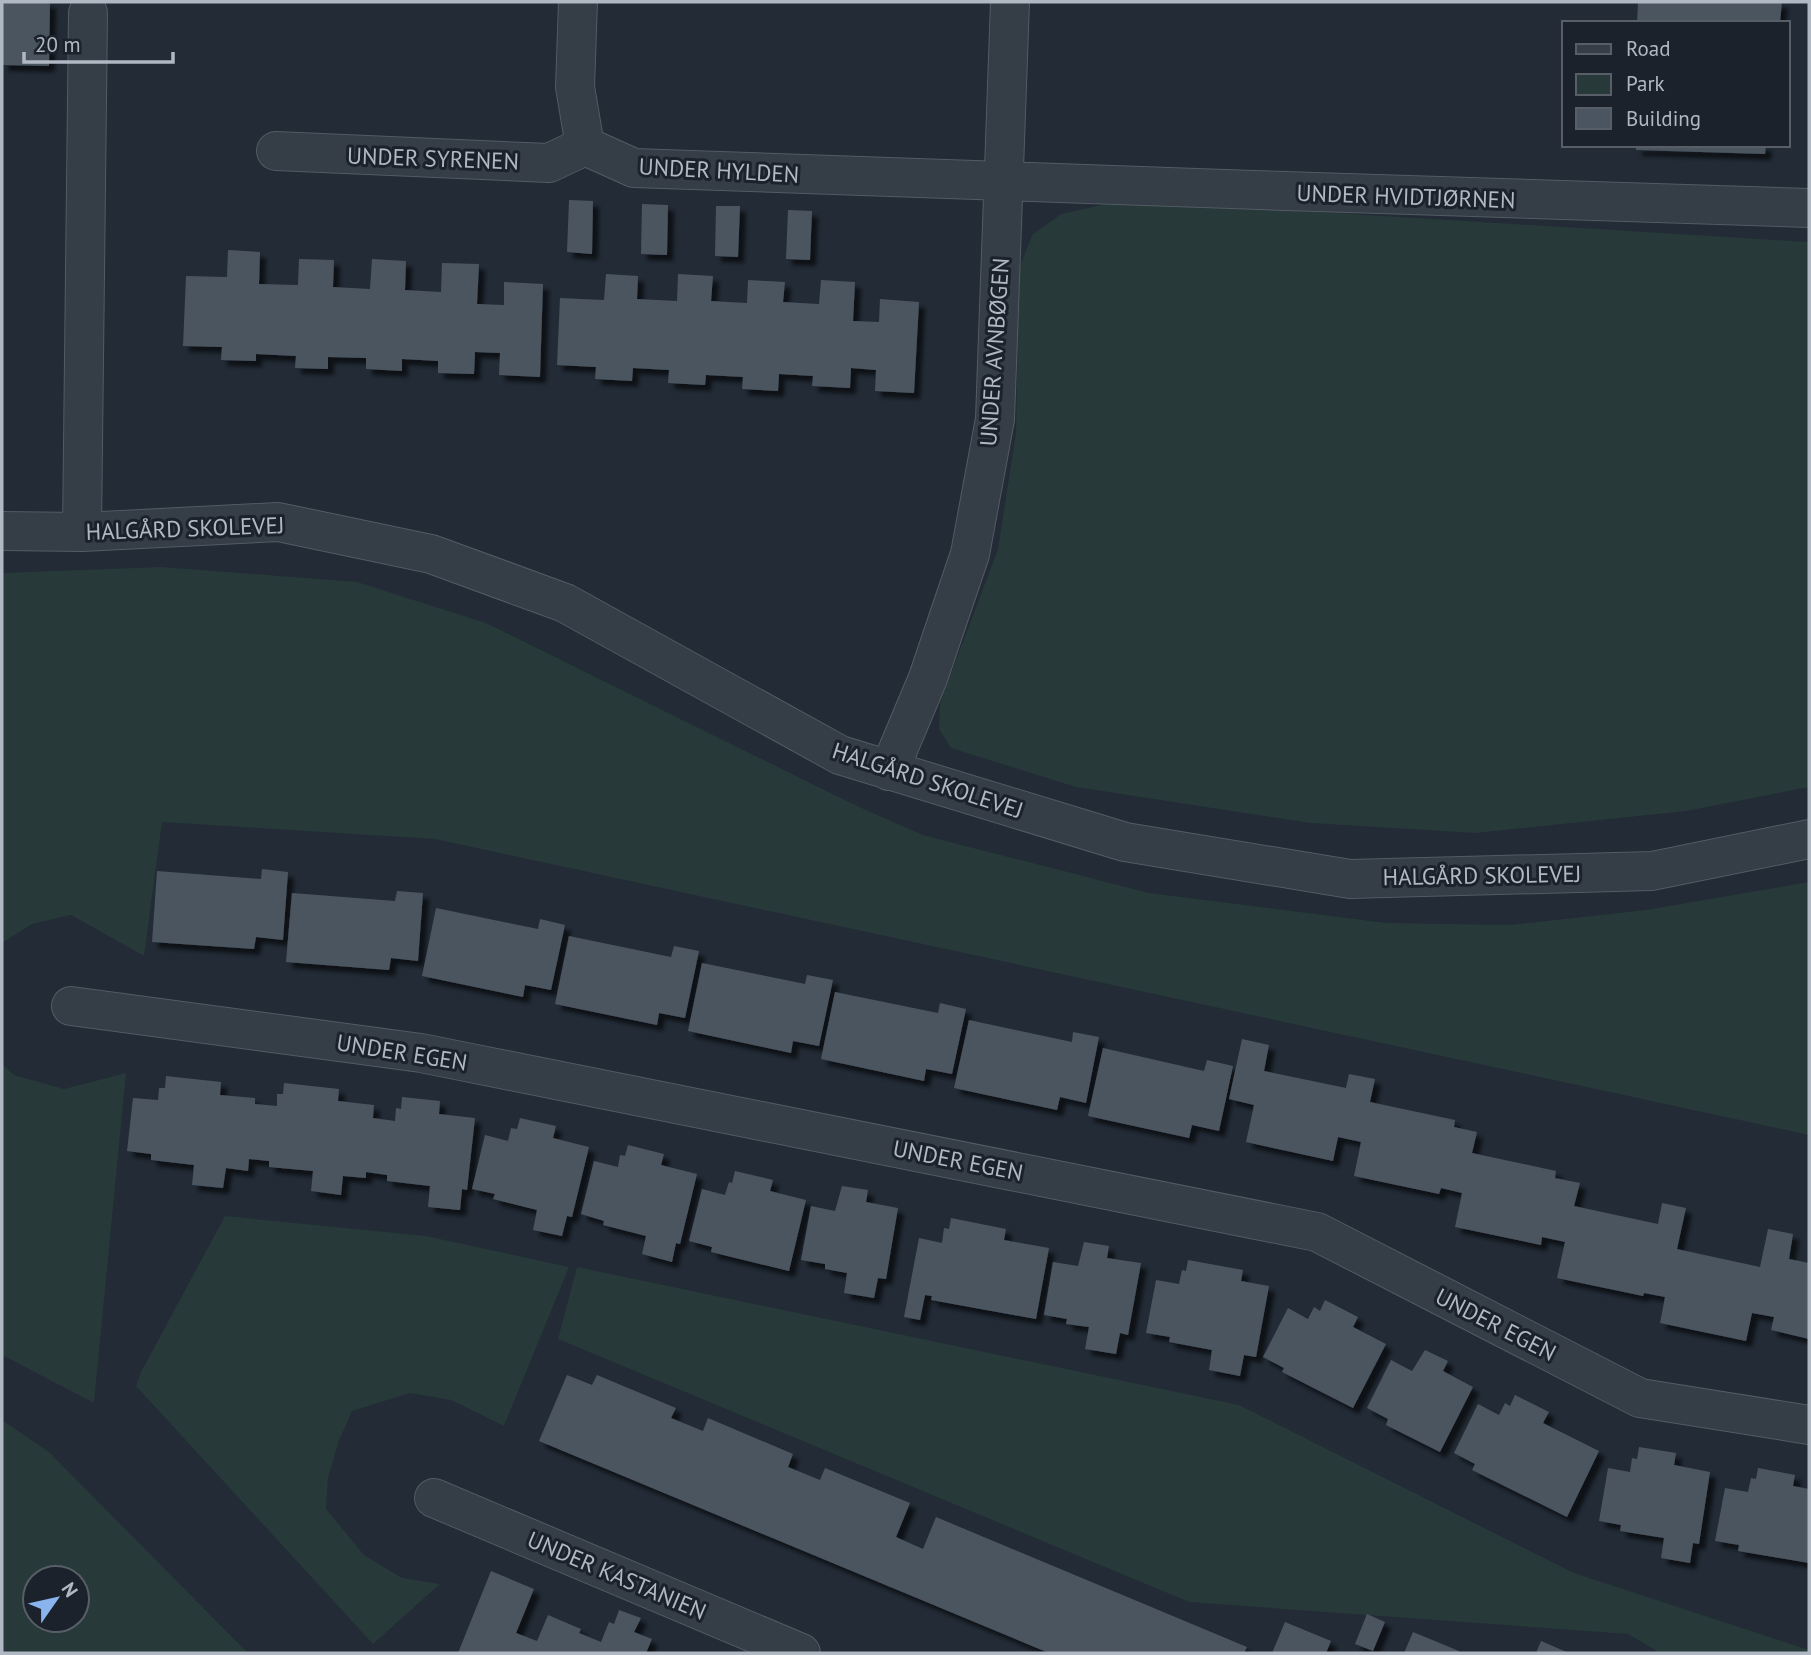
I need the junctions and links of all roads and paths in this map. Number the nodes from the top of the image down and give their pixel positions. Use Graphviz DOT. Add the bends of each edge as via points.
graph roads {
  1 [pos="578,2"];
  2 [pos="1010,2"];
  3 [pos="88,13"];
  4 [pos="585,146"];
  5 [pos="276,151"];
  6 [pos="1003,180"];
  7 [pos="1809,208"];
  8 [pos="2,531"];
  9 [pos="82,532"];
  10 [pos="889,771"];
  11 [pos="1809,838"];
  12 [pos="71,1006"];
  13 [pos="1809,1424"];
  14 [pos="433,1498"];
  15 [pos="801,1653"];
  1 -- 4 [label="street" via="575,87"];
  2 -- 6 [label="street, UNDER AVNBØGEN"];
  3 -- 9 [label="street"];
  4 -- 5 [label="street, UNDER SYRENEN" via="549,163"];
  4 -- 6 [label="street, UNDER HYLDEN" via="634,168"];
  6 -- 7 [label="street, UNDER HVIDTJØRNEN"];
  6 -- 10 [label="street, UNDER AVNBØGEN" via="995,419 970,554 928,678"];
  8 -- 9 [label="street, HALGÅRD SKOLEVEJ"];
  9 -- 10 [label="street, HALGÅRD SKOLEVEJ" via="278,522 431,554 565,603 840,755"];
  10 -- 11 [label="street, HALGÅRD SKOLEVEJ" via="1125,842 1350,879 1652,871"];
  12 -- 13 [label="street, UNDER EGEN" via="421,1053 1317,1232 1640,1398"];
  14 -- 15 [label="street, UNDER KASTANIEN"];
}
